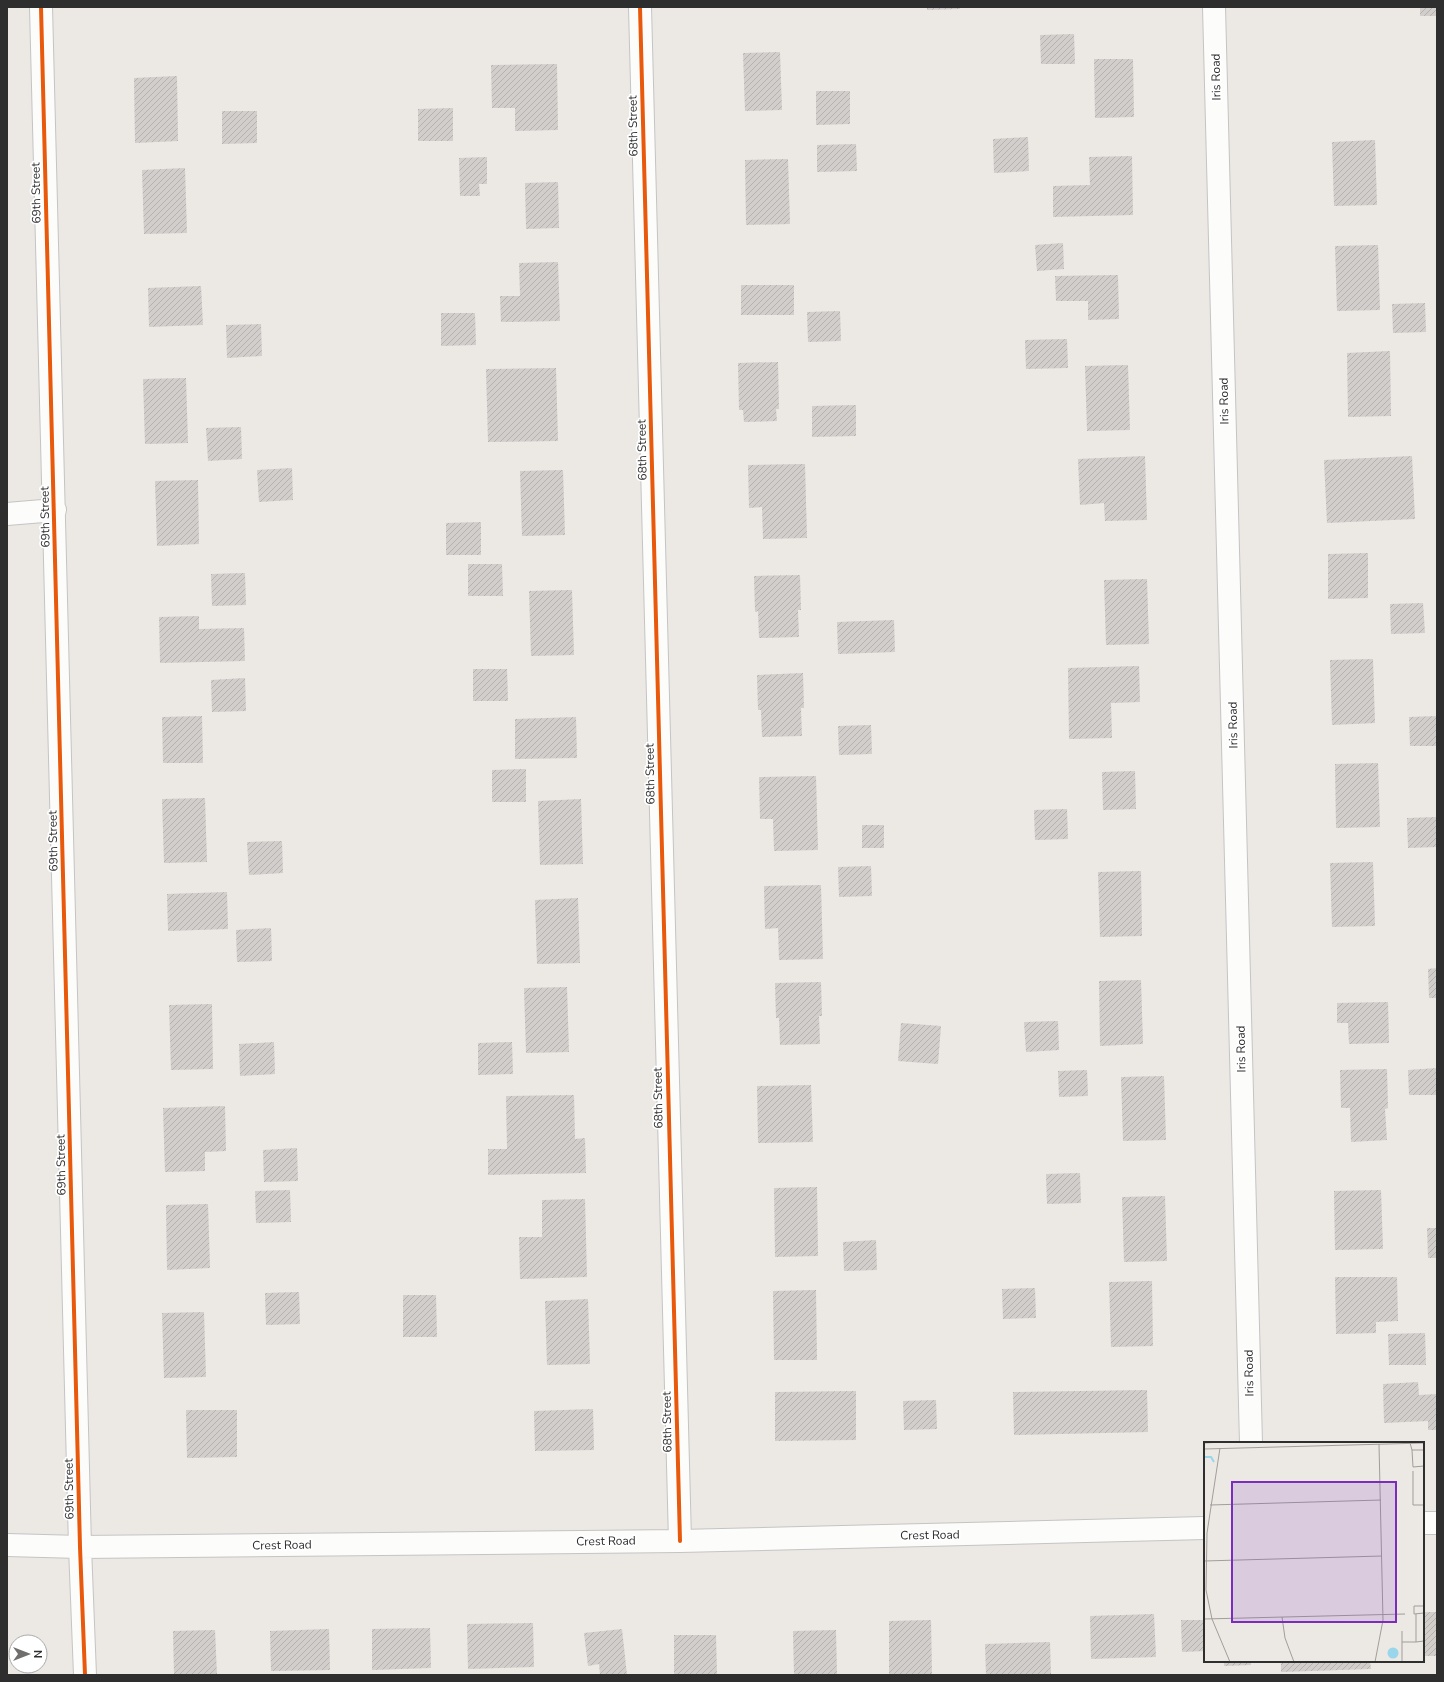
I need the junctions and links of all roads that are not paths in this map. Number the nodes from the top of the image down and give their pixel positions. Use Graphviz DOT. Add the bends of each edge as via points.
graph roads {
  1 [pos="41,7"];
  2 [pos="640,7"];
  3 [pos="1214,7"];
  4 [pos="54,510"];
  5 [pos="7,514"];
  6 [pos="1251,1442"];
  7 [pos="1424,1523"];
  8 [pos="1437,1523"];
  9 [pos="1204,1528"];
  10 [pos="680,1541"];
  11 [pos="7,1545"];
  12 [pos="80,1547"];
  13 [pos="85,1675"];
  1 -- 4 [label="street, 69th Street"];
  2 -- 10 [label="street, 68th Street"];
  3 -- 6 [label="street, Iris Road"];
  4 -- 5 [label="street"];
  4 -- 12 [label="street, 69th Street"];
  7 -- 8 [label="street"];
  9 -- 10 [label="street, Crest Road"];
  10 -- 12 [label="street, Crest Road"];
  11 -- 12 [label="street, Crest Road"];
  12 -- 13 [label="street, 69th Street"];
}
